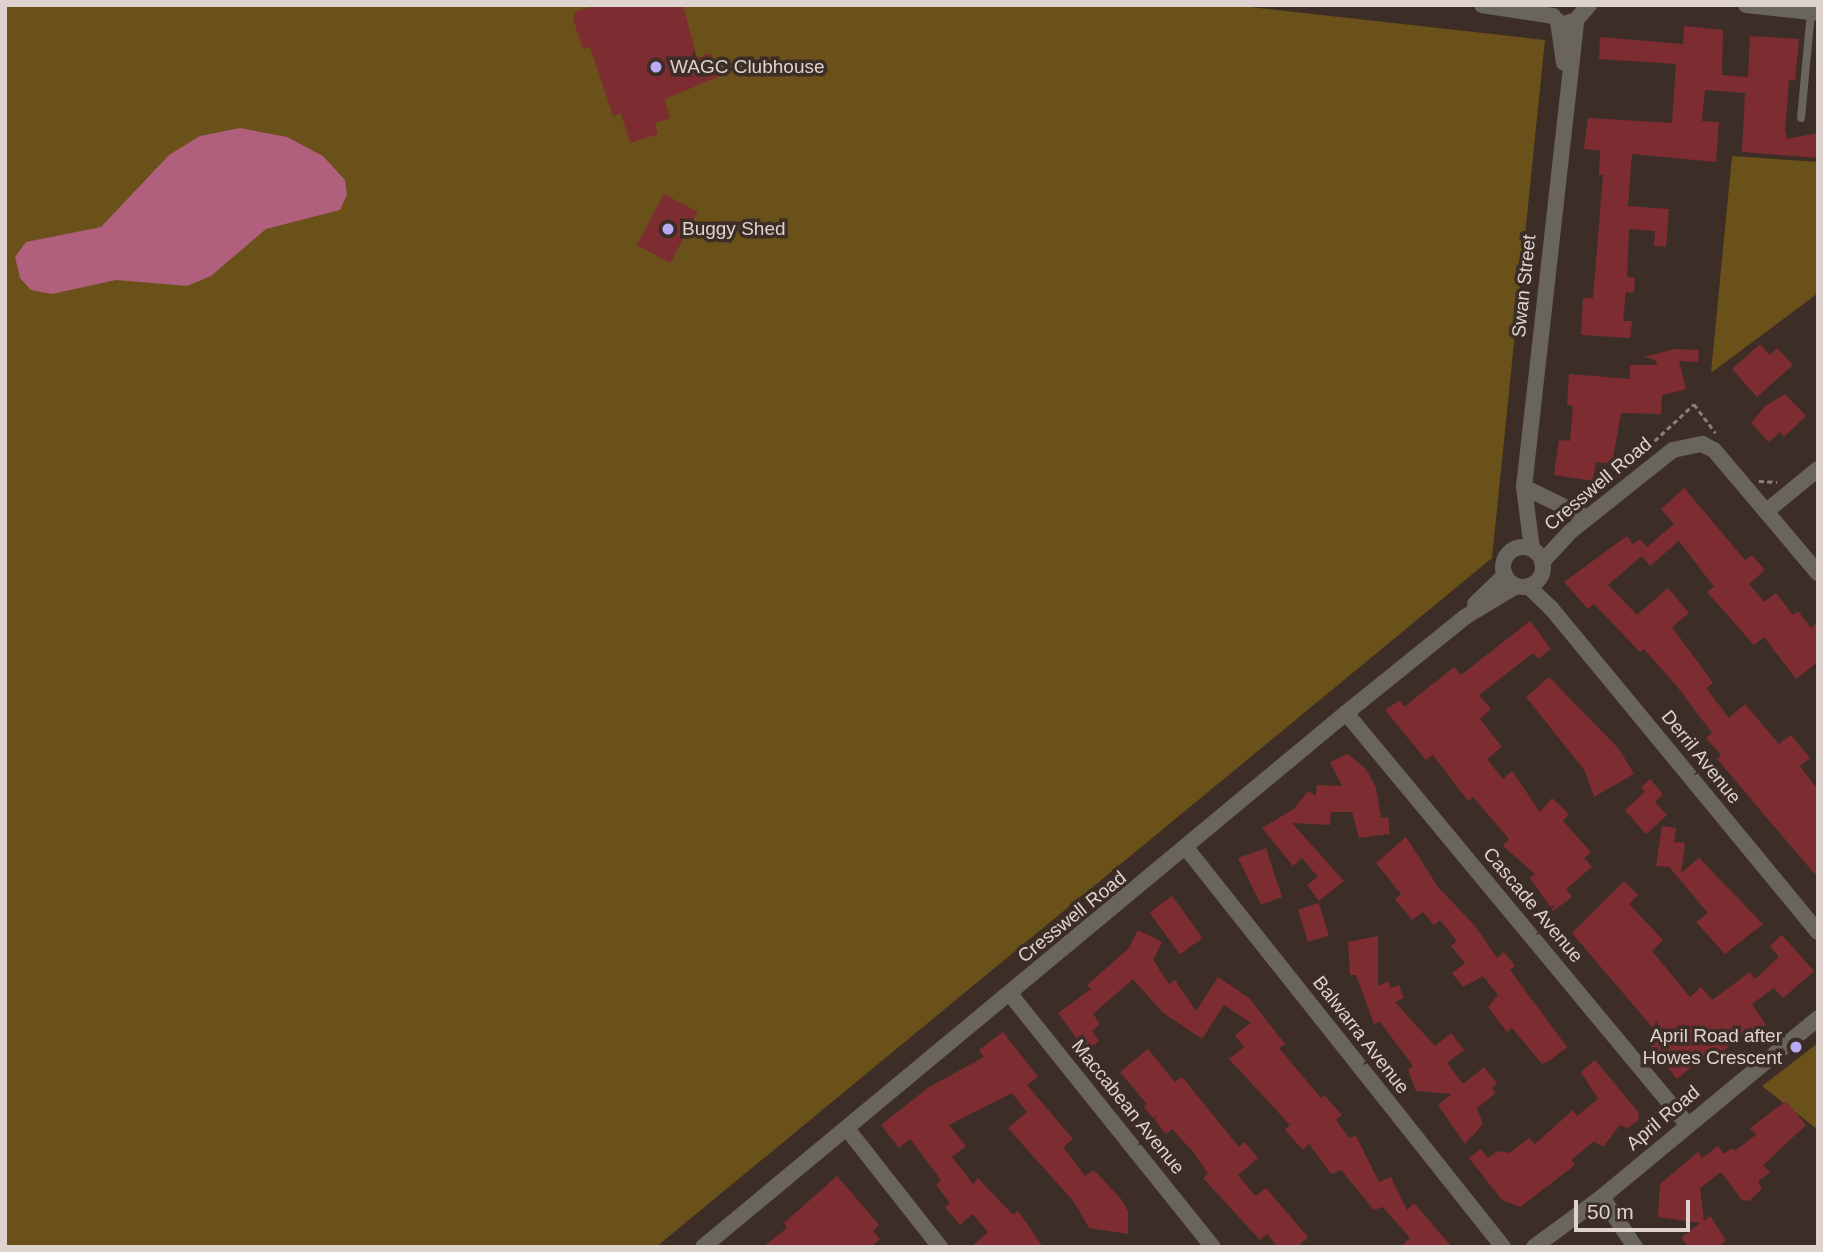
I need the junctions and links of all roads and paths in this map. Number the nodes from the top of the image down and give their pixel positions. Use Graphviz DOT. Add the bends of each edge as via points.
graph roads {
  1 [pos="1482,5"];
  2 [pos="1535,5"];
  3 [pos="1589,5"];
  4 [pos="1746,5"];
  5 [pos="1517,10"];
  6 [pos="1814,13"];
  7 [pos="1554,14"];
  8 [pos="1576,20"];
  9 [pos="1567,77"];
  10 [pos="1801,118"];
  11 [pos="1818,469"];
  12 [pos="1524,493"];
  13 [pos="1768,510"];
  14 [pos="1587,518"];
  15 [pos="1512,550"];
  16 [pos="1537,555"];
  17 [pos="1818,573"];
  18 [pos="1522,581"];
  19 [pos="1346,713"];
  20 [pos="1187,849"];
  21 [pos="1818,932"];
  22 [pos="1010,994"];
  23 [pos="1818,1018"];
  24 [pos="1687,1124"];
  25 [pos="848,1130"];
  26 [pos="1602,1197"];
  27 [pos="703,1247"];
  28 [pos="940,1247"];
  29 [pos="1213,1247"];
  30 [pos="1503,1247"];
  31 [pos="1534,1247"];
  32 [pos="1635,1247"];
  1 -- 5 [label="street"];
  2 -- 5 [label="street"];
  3 -- 8 [label="street"];
  4 -- 6 [label="street"];
  5 -- 7 [label="street"];
  6 -- 10 [label="lane"];
  7 -- 8 [label="street"];
  7 -- 9 [label="street, Swan Street"];
  8 -- 9 [label="street, Swan Street"];
  9 -- 12 [label="street, Swan Street"];
  11 -- 13 [label="street"];
  12 -- 14 [label="street"];
  12 -- 15 [label="street, Swan Street"];
  12 -- 16 [label="street, Swan Street"];
  13 -- 14 [label="street, Cresswell Road" via="1714,450 1685,444"];
  13 -- 17 [label="street"];
  14 -- 16 [label="street, Cresswell Road"];
  15 -- 16 [label="street"];
  15 -- 18 [label="street, Swan Street" via="1503,564"];
  16 -- 18 [label="street, Swan Street"];
  18 -- 19 [label="street, Cresswell Road" via="1465,617"];
  18 -- 21 [label="street, Derril Avenue" via="1551,608"];
  19 -- 20 [label="street, Cresswell Road"];
  19 -- 24 [label="street, Cascade Avenue"];
  20 -- 22 [label="street, Cresswell Road"];
  20 -- 30 [label="street, Balwarra Avenue"];
  22 -- 25 [label="street, Cresswell Road"];
  22 -- 29 [label="street, Maccabean Avenue"];
  23 -- 24 [label="street, April Road"];
  24 -- 26 [label="street, April Road"];
  25 -- 27 [label="street, Cresswell Road"];
  25 -- 28 [label="street"];
  26 -- 31 [label="street, April Road"];
  26 -- 32 [label="street"];
}
